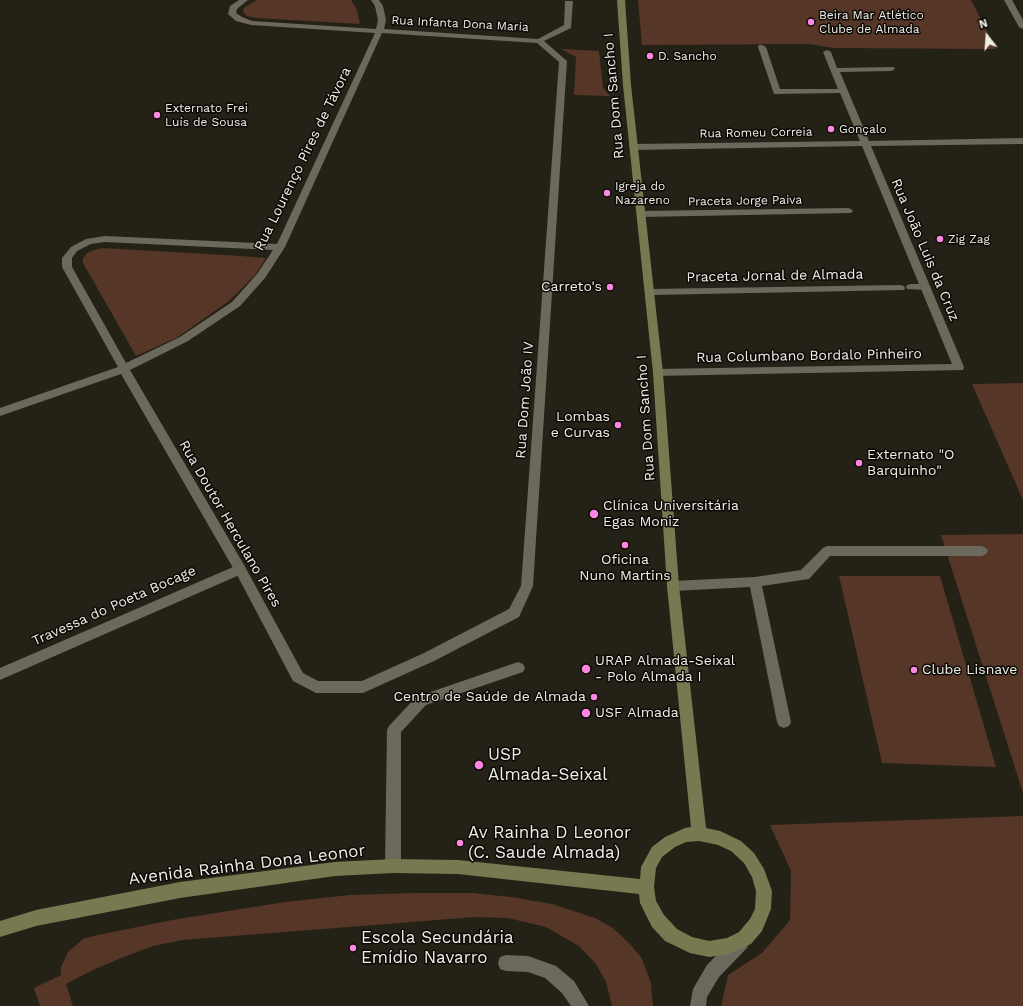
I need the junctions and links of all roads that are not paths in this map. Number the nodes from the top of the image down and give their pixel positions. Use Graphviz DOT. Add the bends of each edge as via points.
graph roads {
  1 [pos="244,0"];
  2 [pos="375,0"];
  3 [pos="621,0"];
  4 [pos="1008,0"];
  5 [pos="569,1"];
  6 [pos="1023,26"];
  7 [pos="379,32"];
  8 [pos="539,41"];
  9 [pos="762,47"];
  10 [pos="827,52"];
  11 [pos="890,69"];
  12 [pos="834,70"];
  13 [pos="843,91"];
  14 [pos="1023,141"];
  15 [pos="865,144"];
  16 [pos="633,147"];
  17 [pos="848,212"];
  18 [pos="641,214"];
  19 [pos="280,247"];
  20 [pos="926,287"];
  21 [pos="900,288"];
  22 [pos="911,288"];
  23 [pos="650,292"];
  24 [pos="959,367"];
  25 [pos="124,369"];
  26 [pos="658,373"];
  27 [pos="0,412"];
  28 [pos="982,551"];
  29 [pos="240,569"];
  30 [pos="755,582"];
  31 [pos="673,586"];
  32 [pos="518,668"];
  33 [pos="0,674"];
  34 [pos="316,687"];
  35 [pos="784,722"];
  36 [pos="699,834"];
  37 [pos="392,866"];
  38 [pos="646,888"];
  39 [pos="0,929"];
  40 [pos="745,938"];
  41 [pos="506,963"];
  42 [pos="581,1006"];
  43 [pos="698,1006"];
  1 -- 7 [label="street, Rua Infanta Dona Maria" via="233,8 232,14 251,23"];
  2 -- 7 [label="street, Rua Lourenço Pires de Távora" via="382,20"];
  3 -- 16 [label="main road, Rua Dom Sancho I"];
  4 -- 6 [label="street"];
  5 -- 8 [label="street" via="568,26"];
  7 -- 8 [label="street, Rua Infanta Dona Maria"];
  7 -- 19 [label="street, Rua Lourenço Pires de Távora"];
  8 -- 34 [label="street, Rua Dom João IV" via="563,61 527,586 514,613 429,657 363,686"];
  9 -- 13 [label="street" via="777,92"];
  10 -- 12 [label="street, Rua João Luis da Cruz"];
  11 -- 12 [label="street"];
  12 -- 13 [label="street, Rua João Luis da Cruz"];
  13 -- 15 [label="street, Rua João Luis da Cruz"];
  14 -- 15 [label="street, Rua Romeu Correia"];
  15 -- 16 [label="street, Rua Romeu Correia"];
  15 -- 20 [label="street, Rua João Luis da Cruz"];
  16 -- 18 [label="main road, Rua Dom Sancho I"];
  17 -- 18 [label="street, Praceta Jorge Paiva"];
  18 -- 23 [label="main road, Rua Dom Sancho I"];
  19 -- 25 [label="street, Rua Lourenço Pires de Távora" via="261,276 236,304 184,340"];
  19 -- 25 [label="street, Rua Doutor Herculano Pires" via="105,239 89,241 74,249 67,258 67,267"];
  20 -- 22 [label="street"];
  20 -- 24 [label="street, Rua João Luis da Cruz"];
  21 -- 23 [label="street, Praceta Jornal de Almada"];
  23 -- 26 [label="main road, Rua Dom Sancho I"];
  24 -- 26 [label="street, Rua Columbano Bordalo Pinheiro"];
  25 -- 27 [label="street, Rua Lourenço Pires de Távora"];
  25 -- 29 [label="street, Rua Doutor Herculano Pires"];
  26 -- 31 [label="main road, Rua Dom Sancho I"];
  28 -- 30 [label="street" via="827,551 805,575"];
  29 -- 33 [label="street, Travessa do Poeta Bocage"];
  29 -- 34 [label="street, Rua Doutor Herculano Pires" via="298,677"];
  30 -- 31 [label="street"];
  30 -- 35 [label="street"];
  31 -- 36 [label="main road, Rua Dom Sancho I"];
  32 -- 37 [label="street" via="421,701 394,730"];
  36 -- 38 [label="main road" via="685,835 657,852 648,867"];
  36 -- 40 [label="main road" via="720,838 736,846 750,858 759,874 764,891 763,909 756,925"];
  37 -- 38 [label="main road, Avenida Rainha Dona Leonor" via="458,868"];
  37 -- 39 [label="main road, Avenida Rainha Dona Leonor" via="335,869 180,890 36,918"];
  38 -- 40 [label="main road" via="648,903 658,921 672,935 690,945 709,949 728,946"];
  40 -- 43 [label="street" via="713,971 700,995"];
  41 -- 42 [label="street" via="528,964 550,972 568,987"];
}
